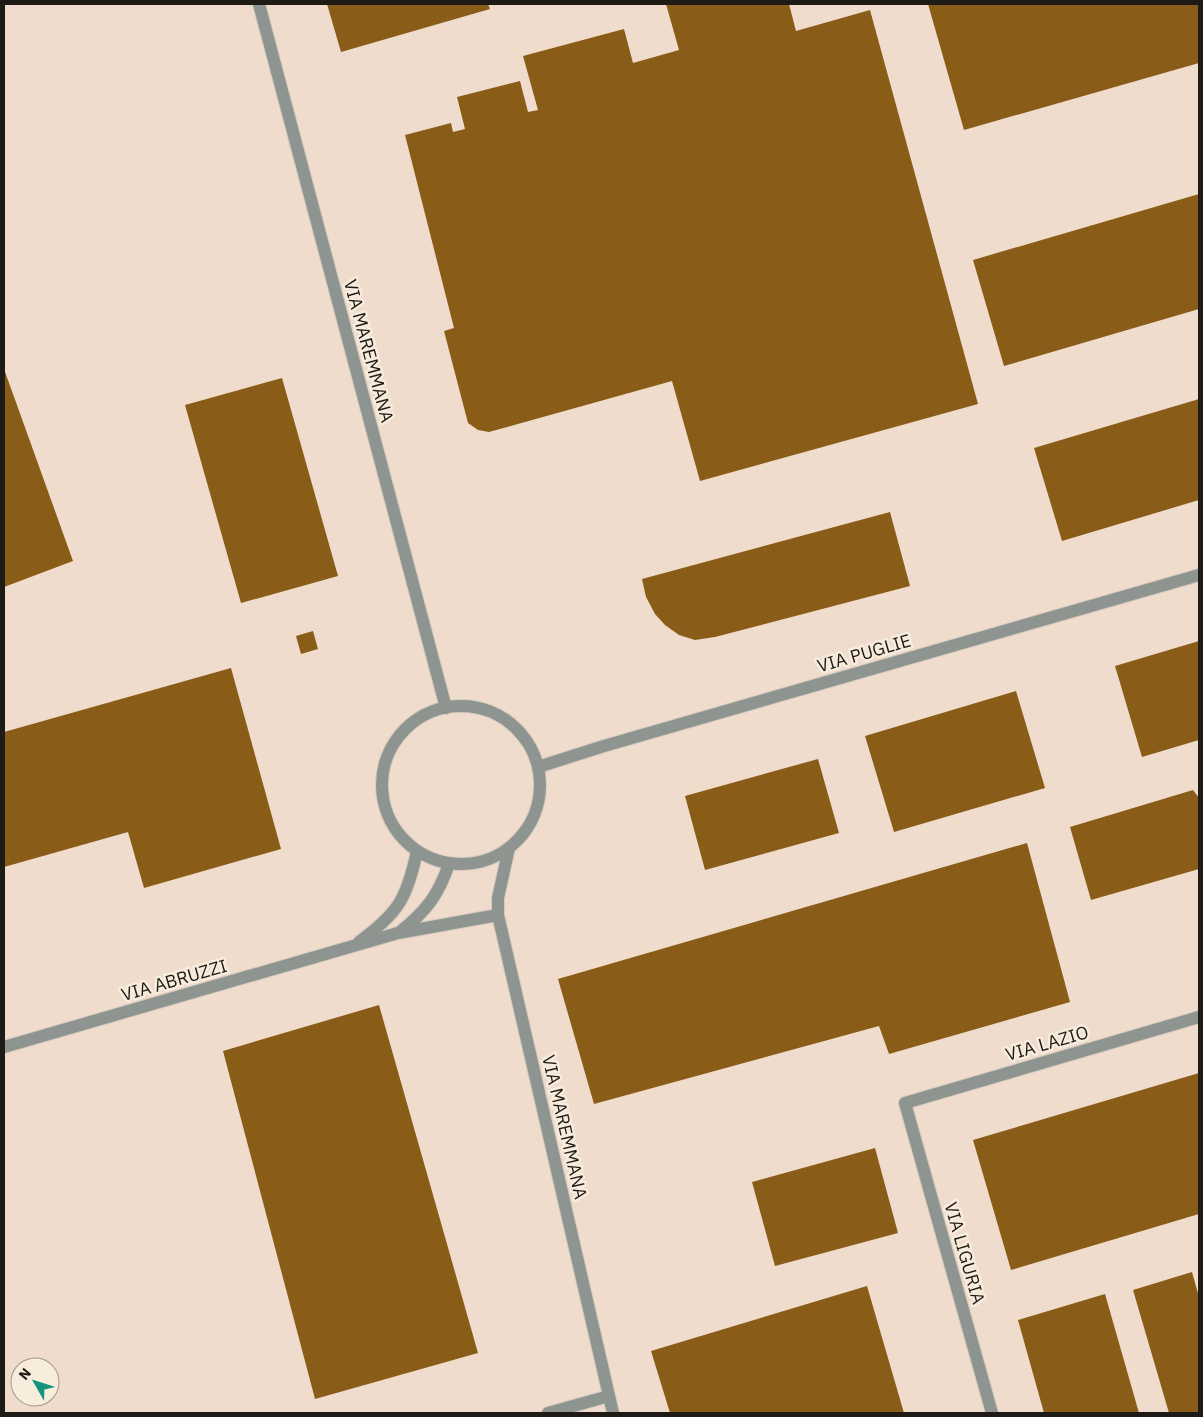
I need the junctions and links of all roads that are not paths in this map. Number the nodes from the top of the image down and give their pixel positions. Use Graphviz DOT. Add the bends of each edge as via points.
graph roads {
  1 [pos="259,4"];
  2 [pos="1199,575"];
  3 [pos="446,708"];
  4 [pos="538,767"];
  5 [pos="509,848"];
  6 [pos="417,851"];
  7 [pos="449,864"];
  8 [pos="498,915"];
  9 [pos="398,934"];
  10 [pos="354,947"];
  11 [pos="1199,1017"];
  12 [pos="4,1048"];
  13 [pos="905,1103"];
  14 [pos="609,1396"];
  15 [pos="548,1413"];
  16 [pos="613,1413"];
  17 [pos="992,1413"];
  1 -- 3 [label="street, VIA MAREMMANA"];
  2 -- 4 [label="street, VIA PUGLIE"];
  3 -- 4 [label="street" via="474,707 499,715 526,739"];
  3 -- 6 [label="street" via="425,715 404,730 390,750 383,774 387,814 396,832"];
  4 -- 5 [label="street" via="539,798 532,820"];
  5 -- 7 [label="street" via="479,863"];
  5 -- 8 [label="street, VIA MAREMMANA" via="498,898"];
  6 -- 7 [label="street"];
  6 -- 10 [label="street, VIA ABRUZZI" via="408,890 399,907 384,924"];
  7 -- 9 [label="street" via="425,911"];
  8 -- 9 [label="street, VIA ABRUZZI"];
  8 -- 14 [label="street, VIA MAREMMANA"];
  9 -- 10 [label="street, VIA ABRUZZI"];
  10 -- 12 [label="street, VIA ABRUZZI"];
  11 -- 13 [label="street, VIA LAZIO"];
  13 -- 17 [label="street, VIA LIGURIA"];
  14 -- 15 [label="street"];
  14 -- 16 [label="street, VIA MAREMMANA"];
}
